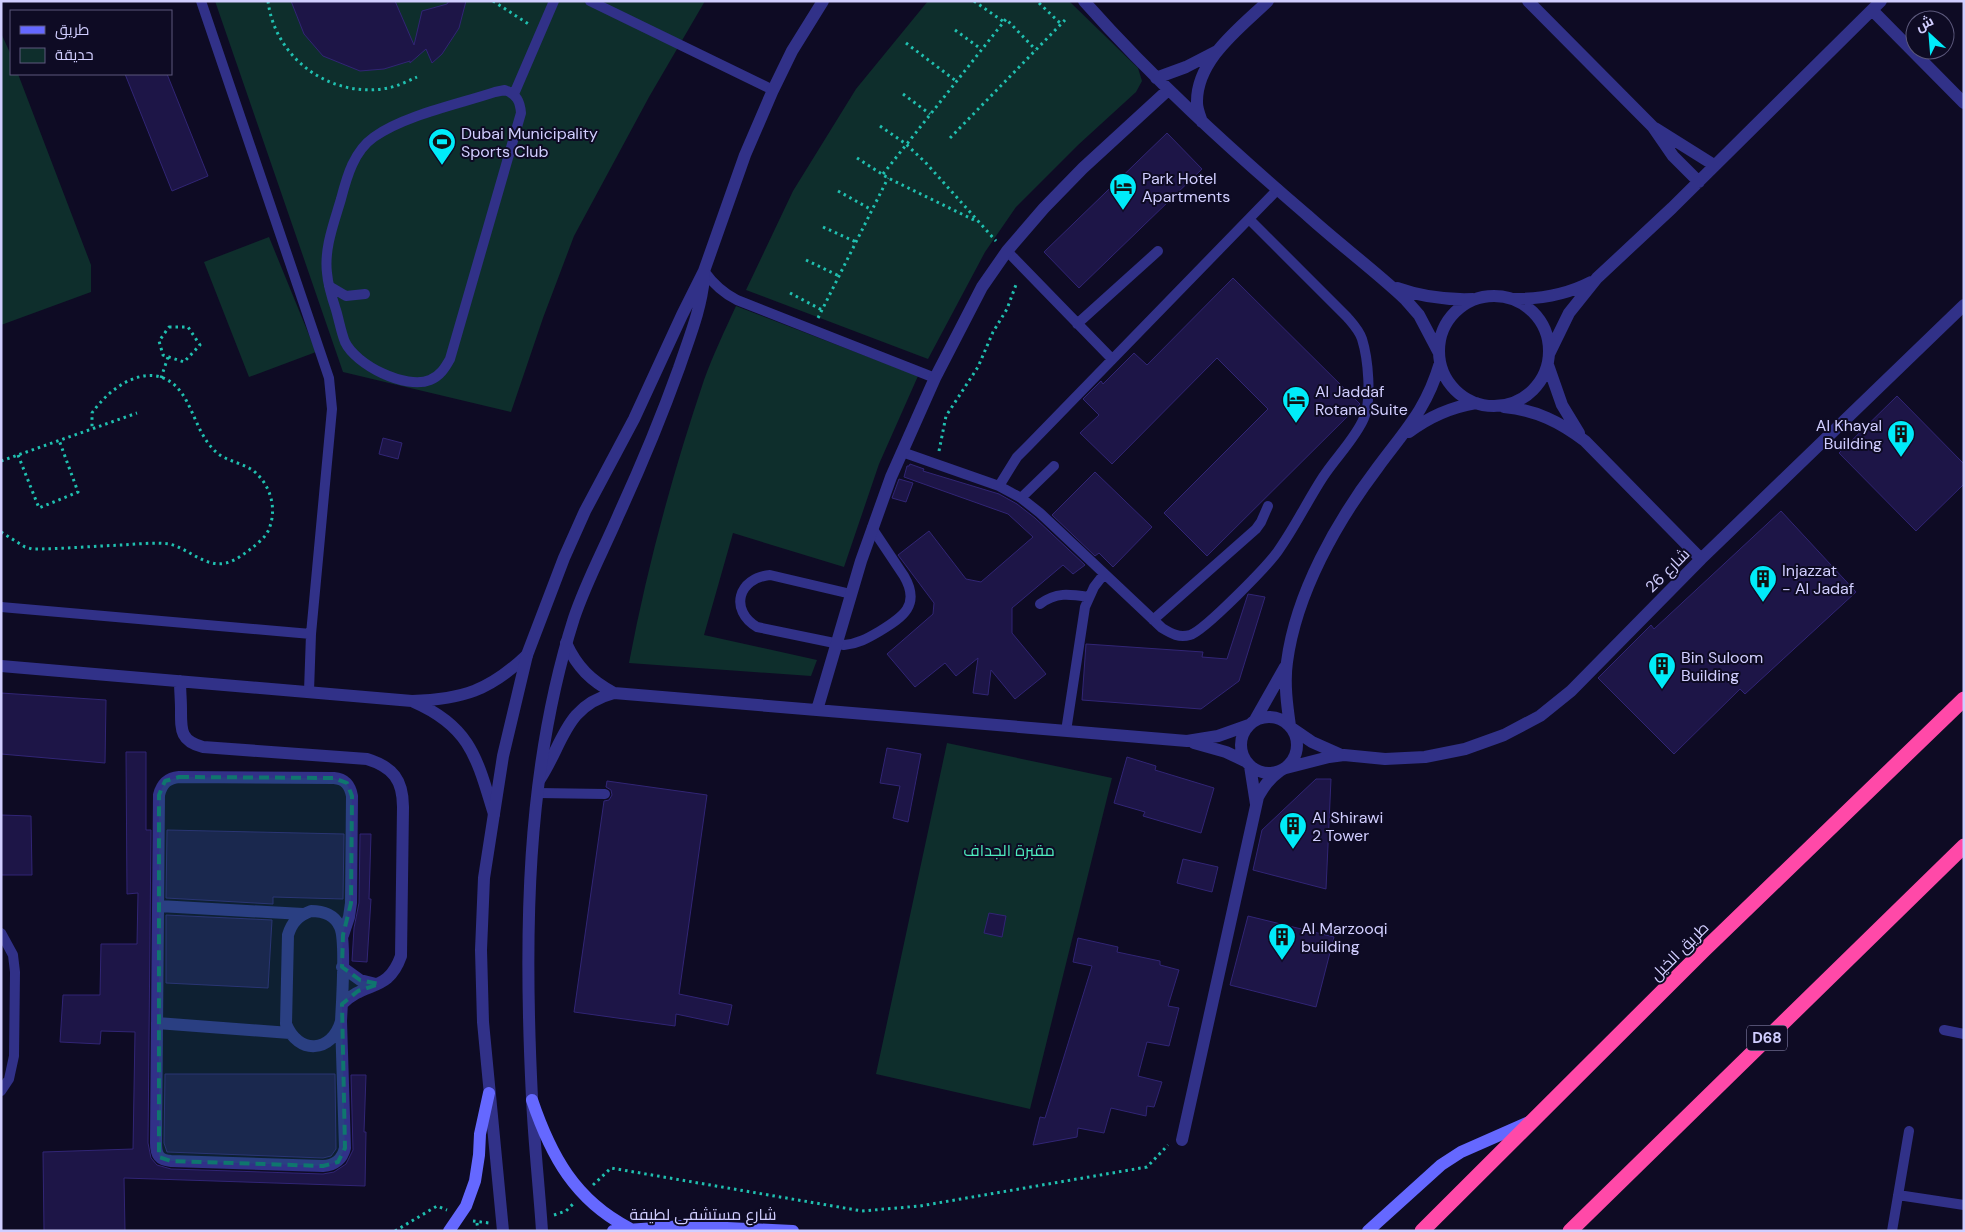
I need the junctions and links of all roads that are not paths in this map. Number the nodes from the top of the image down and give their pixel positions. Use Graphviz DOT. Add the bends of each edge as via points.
graph roads {
  1 [pos="201,1"];
  2 [pos="554,1"];
  3 [pos="590,1"];
  4 [pos="823,1"];
  5 [pos="1268,1"];
  6 [pos="1528,1"];
  7 [pos="1087,3"];
  8 [pos="1876,6"];
  9 [pos="1217,52"];
  10 [pos="1156,78"];
  11 [pos="773,90"];
  12 [pos="1168,90"];
  13 [pos="514,94"];
  14 [pos="1964,103"];
  15 [pos="1202,122"];
  16 [pos="1653,127"];
  17 [pos="1714,165"];
  18 [pos="1699,182"];
  19 [pos="1278,189"];
  20 [pos="1249,219"];
  21 [pos="1006,251"];
  22 [pos="1158,252"];
  23 [pos="704,271"];
  24 [pos="1597,278"];
  25 [pos="1390,285"];
  26 [pos="329,286"];
  27 [pos="365,294"];
  28 [pos="1477,298"];
  29 [pos="1512,298"];
  30 [pos="1964,305"];
  31 [pos="1078,324"];
  32 [pos="1440,358"];
  33 [pos="1112,359"];
  34 [pos="1549,359"];
  35 [pos="935,378"];
  36 [pos="1476,403"];
  37 [pos="1498,406"];
  38 [pos="1398,441"];
  39 [pos="1585,441"];
  40 [pos="902,452"];
  41 [pos="1054,466"];
  42 [pos="998,486"];
  43 [pos="1021,498"];
  44 [pos="1268,506"];
  45 [pos="872,528"];
  46 [pos="1701,558"];
  47 [pos="1104,574"];
  48 [pos="851,594"];
  49 [pos="1089,596"];
  50 [pos="1040,604"];
  51 [pos="1,608"];
  52 [pos="1153,620"];
  53 [pos="311,634"];
  54 [pos="566,643"];
  55 [pos="836,644"];
  56 [pos="527,655"];
  57 [pos="1287,662"];
  58 [pos="1,666"];
  59 [pos="180,681"];
  60 [pos="309,691"];
  61 [pos="614,693"];
  62 [pos="1964,699"];
  63 [pos="412,701"];
  64 [pos="817,710"];
  65 [pos="1252,722"];
  66 [pos="1291,728"];
  67 [pos="1066,731"];
  68 [pos="1187,741"];
  69 [pos="1344,756"];
  70 [pos="1248,763"];
  71 [pos="1283,770"];
  72 [pos="540,779"];
  73 [pos="538,793"];
  74 [pos="605,794"];
  75 [pos="1257,809"];
  76 [pos="494,814"];
  77 [pos="1964,846"];
  78 [pos="158,906"];
  79 [pos="303,914"];
  80 [pos="1,933"];
  81 [pos="343,935"];
  82 [pos="342,967"];
  83 [pos="379,984"];
  84 [pos="342,1004"];
  85 [pos="341,1021"];
  86 [pos="157,1023"];
  87 [pos="1944,1030"];
  88 [pos="290,1033"];
  89 [pos="1964,1034"];
  90 [pos="1,1091"];
  91 [pos="489,1094"];
  92 [pos="532,1100"];
  93 [pos="1536,1119"];
  94 [pos="1909,1130"];
  95 [pos="1183,1134"];
  96 [pos="1898,1195"];
  97 [pos="1964,1205"];
  98 [pos="542,1225"];
  99 [pos="502,1227"];
  100 [pos="629,1228"];
  101 [pos="448,1231"];
  102 [pos="613,1231"];
  103 [pos="793,1231"];
  104 [pos="1368,1231"];
  105 [pos="1422,1231"];
  106 [pos="1570,1231"];
  107 [pos="1892,1231"];
  1 -- 53 [label="lane" via="329,378 332,409"];
  2 -- 13 [label="lane"];
  3 -- 11 [label="lane"];
  4 -- 11 [label="street"];
  5 -- 9 [label="street"];
  6 -- 16 [label="street"];
  7 -- 10 [label="street"];
  8 -- 14 [label="street"];
  8 -- 17 [label="street"];
  9 -- 10 [label="street"];
  9 -- 15 [label="street" via="1199,85 1197,104"];
  10 -- 12 [label="street"];
  11 -- 23 [label="street" via="745,155"];
  12 -- 15 [label="street"];
  12 -- 21 [label="street" via="1083,168"];
  13 -- 26 [label="lane" via="505,90 495,92 418,116 373,137 360,150 345,183 328,245 326,266"];
  13 -- 26 [label="lane" via="520,103 521,113 450,359 439,376 409,382 361,362 345,341"];
  15 -- 19 [label="street"];
  16 -- 17 [label="street"];
  16 -- 18 [label="street" via="1673,156"];
  17 -- 18 [label="street"];
  18 -- 24 [label="street"];
  19 -- 20 [label="lane"];
  19 -- 25 [label="street"];
  20 -- 33 [label="lane"];
  20 -- 52 [label="lane" via="1357,328 1365,354 1368,404 1364,418 1268,563 1199,631 1180,636"];
  21 -- 31 [label="lane"];
  21 -- 35 [label="street" via="982,287"];
  22 -- 31 [label="lane"];
  23 -- 35 [label="lane" via="713,284 737,300"];
  23 -- 54 [label="street" via="692,334 645,456 585,588"];
  23 -- 56 [label="street" via="634,419 585,511"];
  24 -- 29 [label="street" via="1556,296"];
  24 -- 34 [label="street" via="1569,313"];
  25 -- 28 [label="street" via="1432,298"];
  25 -- 32 [label="street" via="1419,316"];
  26 -- 27 [label="lane" via="346,296"];
  28 -- 29 [label="street"];
  28 -- 32 [label="street" via="1448,321"];
  29 -- 34 [label="street" via="1540,320 1549,342"];
  30 -- 46 [label="street, شارع 26"];
  31 -- 33 [label="lane"];
  32 -- 36 [label="street" via="1447,379 1457,392"];
  32 -- 38 [label="street" via="1434,384 1424,404"];
  33 -- 42 [label="lane" via="1018,457"];
  34 -- 37 [label="street" via="1538,385 1530,393 1520,400"];
  34 -- 39 [label="street" via="1562,405"];
  35 -- 40 [label="street"];
  36 -- 37 [label="street"];
  36 -- 38 [label="street" via="1435,416"];
  37 -- 39 [label="street" via="1545,416 1566,426"];
  38 -- 57 [label="street" via="1356,497 1321,560 1294,628"];
  39 -- 46 [label="street"];
  40 -- 42 [label="lane"];
  40 -- 45 [label="street"];
  41 -- 43 [label="lane"];
  42 -- 43 [label="lane"];
  43 -- 47 [label="lane"];
  44 -- 52 [label="lane" via="1256,528"];
  45 -- 48 [label="street"];
  45 -- 55 [label="lane" via="909,584 910,602 901,618 869,637 853,645"];
  46 -- 69 [label="street, شارع 26" via="1571,691 1540,716 1504,735 1465,749 1409,758"];
  47 -- 49 [label="lane"];
  47 -- 52 [label="lane"];
  48 -- 55 [label="street"];
  48 -- 55 [label="lane" via="770,575 752,580 741,595 743,614 757,627"];
  49 -- 50 [label="lane" via="1057,594"];
  49 -- 67 [label="lane" via="1082,617"];
  51 -- 53 [label="lane"];
  53 -- 60 [label="lane"];
  54 -- 61 [label="street" via="585,673"];
  54 -- 72 [label="street" via="546,730"];
  55 -- 64 [label="street"];
  56 -- 63 [label="street" via="509,673 463,696"];
  56 -- 76 [label="street" via="503,756"];
  57 -- 65 [label="street"];
  57 -- 66 [label="street" via="1286,694"];
  58 -- 59 [label="street"];
  59 -- 60 [label="street"];
  59 -- 83 [label="street" via="180,726 194,745 367,759 379,763 399,781 403,794 402,951 392,975"];
  60 -- 63 [label="street"];
  61 -- 64 [label="street"];
  61 -- 72 [label="street" via="590,702 572,719"];
  62 -- 93 [label="highway, طريق الخيل" via="1710,944"];
  63 -- 76 [label="street" via="433,710 467,741"];
  64 -- 67 [label="street"];
  65 -- 66 [label="street" via="1270,717 1284,721"];
  65 -- 68 [label="street" via="1218,736"];
  65 -- 70 [label="street" via="1241,738 1240,746"];
  66 -- 69 [label="street, شارع 26" via="1322,748"];
  66 -- 71 [label="street" via="1297,745 1296,753"];
  67 -- 68 [label="street"];
  68 -- 70 [label="street" via="1226,752"];
  69 -- 71 [label="street, شارع 26" via="1315,759"];
  70 -- 71 [label="street" via="1264,773"];
  70 -- 75 [label="street"];
  71 -- 75 [label="street" via="1263,787"];
  72 -- 73 [label="street"];
  73 -- 74 [label="lane"];
  73 -- 92 [label="street" via="529,939"];
  75 -- 95 [label="street"];
  76 -- 91 [label="street" via="484,878 482,950"];
  77 -- 106 [label="highway, D68"];
  78 -- 79 [label="street"];
  78 -- 81 [label="street" via="159,795 165,781 179,777 341,779 347,783 352,796 351,903"];
  78 -- 86 [label="street"];
  79 -- 81 [label="street" via="320,911 328,914 335,919"];
  79 -- 88 [label="street" via="290,926 288,935 286,1024"];
  80 -- 90 [label="lane" via="13,955 15,981 14,1056 9,1079"];
  81 -- 82 [label="street"];
  82 -- 83 [label="street" via="360,980"];
  82 -- 84 [label="street"];
  83 -- 84 [label="street" via="358,991"];
  84 -- 85 [label="street"];
  85 -- 86 [label="street" via="344,1148 338,1162 323,1166 171,1161 159,1157 156,1151"];
  85 -- 88 [label="street" via="338,1031 324,1044 305,1045"];
  86 -- 88 [label="street"];
  87 -- 89 [label="lane"];
  91 -- 99 [label="street"];
  91 -- 101 [label="main road" via="480,1134 475,1181 466,1206"];
  92 -- 98 [label="street"];
  92 -- 100 [label="main road" via="565,1173 582,1194 611,1219"];
  93 -- 104 [label="main road" via="1452,1157"];
  93 -- 105 [label="highway, طريق الخيل"];
  94 -- 96 [label="lane"];
  96 -- 97 [label="lane"];
  96 -- 107 [label="lane"];
  100 -- 102 [label="main road, شارع مستشفى لطيفة"];
  100 -- 103 [label="main road, شارع مستشفى لطيفة"];
}
